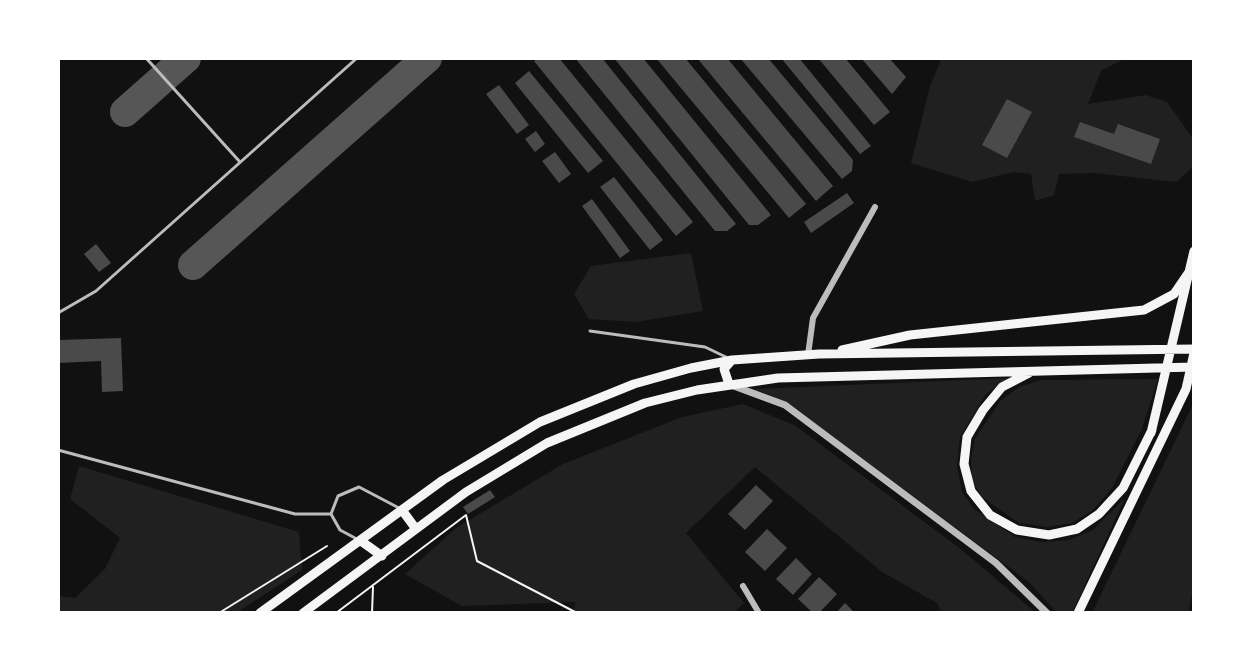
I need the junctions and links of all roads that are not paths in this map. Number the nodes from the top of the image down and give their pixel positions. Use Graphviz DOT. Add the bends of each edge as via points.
graph roads {
  1 [pos="146,58"];
  2 [pos="357,58"];
  3 [pos="240,162"];
  4 [pos="875,207"];
  5 [pos="1194,251"];
  6 [pos="1189,272"];
  7 [pos="58,313"];
  8 [pos="590,331"];
  9 [pos="1194,351"];
  10 [pos="819,354"];
  11 [pos="808,355"];
  12 [pos="732,360"];
  13 [pos="1194,367"];
  14 [pos="691,368"];
  15 [pos="1033,371"];
  16 [pos="729,384"];
  17 [pos="697,390"];
  18 [pos="1152,430"];
  19 [pos="58,450"];
  20 [pos="1130,506"];
  21 [pos="402,510"];
  22 [pos="331,514"];
  23 [pos="416,529"];
  24 [pos="361,541"];
  25 [pos="382,556"];
  26 [pos="743,586"];
  27 [pos="260,613"];
  28 [pos="303,613"];
  29 [pos="759,613"];
  30 [pos="1047,613"];
  31 [pos="1078,613"];
  1 -- 3 [label="lane"];
  2 -- 3 [label="lane"];
  3 -- 7 [label="lane" via="96,291"];
  4 -- 11 [label="street" via="813,318"];
  5 -- 6 [label="main road"];
  6 -- 10 [label="main road" via="1174,294 1144,310 910,335"];
  6 -- 18 [label="main road"];
  8 -- 12 [label="lane" via="705,347"];
  9 -- 10 [label="main road"];
  9 -- 20 [label="main road" via="1186,389"];
  10 -- 11 [label="main road"];
  11 -- 12 [label="main road"];
  12 -- 14 [label="main road"];
  12 -- 16 [label="main road" via="724,369"];
  13 -- 15 [label="main road"];
  14 -- 17 [label="main road" via="701,372"];
  14 -- 21 [label="main road" via="634,384 540,422"];
  15 -- 16 [label="main road"];
  15 -- 18 [label="main road" via="1002,387 983,410 967,437 964,464 971,491 990,515 1017,530 1049,535 1077,529 1099,514 1123,488"];
  16 -- 17 [label="main road"];
  16 -- 30 [label="street" via="785,405 996,563"];
  17 -- 23 [label="main road" via="645,403 547,443 455,498"];
  18 -- 20 [label="main road"];
  19 -- 22 [label="lane" via="295,514"];
  20 -- 31 [label="main road"];
  21 -- 22 [label="lane" via="359,487 338,496"];
  21 -- 23 [label="main road"];
  21 -- 24 [label="main road"];
  22 -- 24 [label="lane" via="340,530"];
  23 -- 25 [label="main road"];
  24 -- 25 [label="main road"];
  24 -- 27 [label="main road"];
  25 -- 28 [label="main road"];
  26 -- 29 [label="street"];
}
